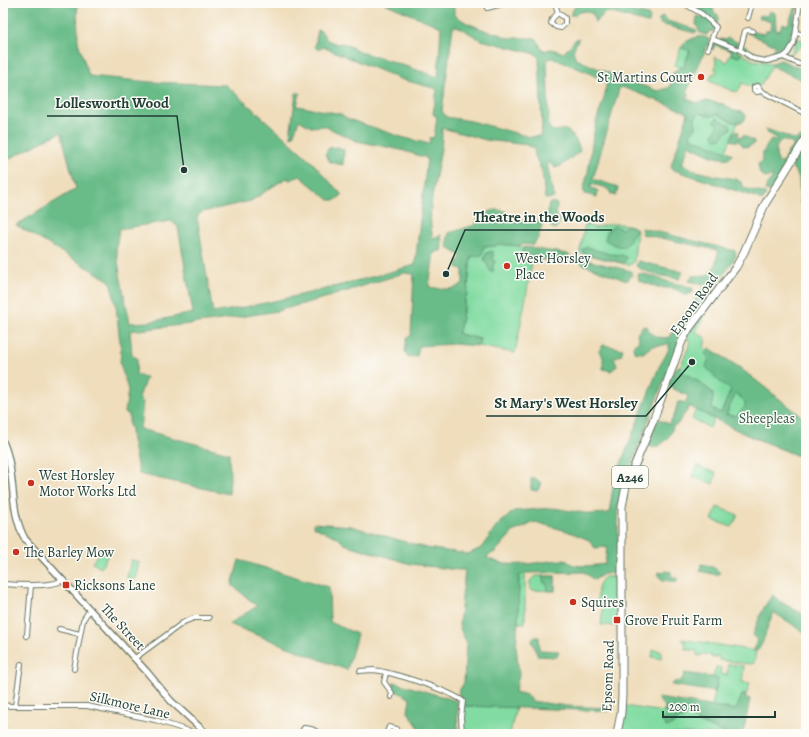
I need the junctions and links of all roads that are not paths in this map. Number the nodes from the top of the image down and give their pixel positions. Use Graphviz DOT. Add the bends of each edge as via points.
graph roads {
  1 [pos="506,3"];
  2 [pos="554,3"];
  3 [pos="683,3"];
  4 [pos="752,3"];
  5 [pos="800,3"];
  6 [pos="487,8"];
  7 [pos="558,13"];
  8 [pos="748,18"];
  9 [pos="753,31"];
  10 [pos="796,33"];
  11 [pos="806,35"];
  12 [pos="713,39"];
  13 [pos="708,49"];
  14 [pos="740,50"];
  15 [pos="783,57"];
  16 [pos="799,64"];
  17 [pos="761,91"];
  18 [pos="806,114"];
  19 [pos="806,138"];
  20 [pos="3,442"];
  21 [pos="63,580"];
  22 [pos="3,584"];
  23 [pos="31,585"];
  24 [pos="90,609"];
  25 [pos="209,618"];
  26 [pos="59,629"];
  27 [pos="80,634"];
  28 [pos="26,636"];
  29 [pos="135,658"];
  30 [pos="21,664"];
  31 [pos="74,669"];
  32 [pos="360,671"];
  33 [pos="386,673"];
  34 [pos="391,698"];
  35 [pos="3,705"];
  36 [pos="15,706"];
  37 [pos="397,729"];
  38 [pos="205,732"];
  39 [pos="300,734"];
  40 [pos="319,734"];
  41 [pos="386,734"];
  42 [pos="462,734"];
  43 [pos="617,734"];
  1 -- 6 [label="street"];
  2 -- 7 [label="street"];
  3 -- 12 [label="street" via="702,14 716,28"];
  4 -- 8 [label="street"];
  5 -- 10 [label="street"];
  9 -- 14 [label="street" via="745,31"];
  10 -- 11 [label="street"];
  10 -- 15 [label="street" via="791,48"];
  12 -- 13 [label="street"];
  12 -- 14 [label="street"];
  14 -- 15 [label="street" via="754,59 767,61"];
  15 -- 16 [label="street"];
  17 -- 18 [label="street"];
  19 -- 43 [label="main road, Epsom Road / A246" via="765,204 741,259 682,340 626,486 622,507 622,695"];
  20 -- 21 [label="street, The Street" via="10,464 14,506 20,529 28,542"];
  21 -- 23 [label="street" via="58,583"];
  21 -- 24 [label="street, The Street"];
  22 -- 23 [label="street"];
  23 -- 28 [label="street"];
  24 -- 27 [label="street" via="84,617"];
  24 -- 29 [label="street, The Street"];
  25 -- 29 [label="street" via="194,618 184,622"];
  26 -- 27 [label="street"];
  27 -- 31 [label="street"];
  29 -- 38 [label="street, The Street" via="171,701"];
  30 -- 36 [label="street"];
  32 -- 33 [label="street"];
  33 -- 34 [label="street" via="384,682 392,693"];
  33 -- 42 [label="street" via="428,686 463,701"];
  35 -- 36 [label="street, Silkmore Lane"];
  36 -- 38 [label="street, Silkmore Lane" via="87,706 155,720 195,733"];
  37 -- 41 [label="street" via="389,727"];
  39 -- 40 [label="street" via="304,728 315,730"];
}
